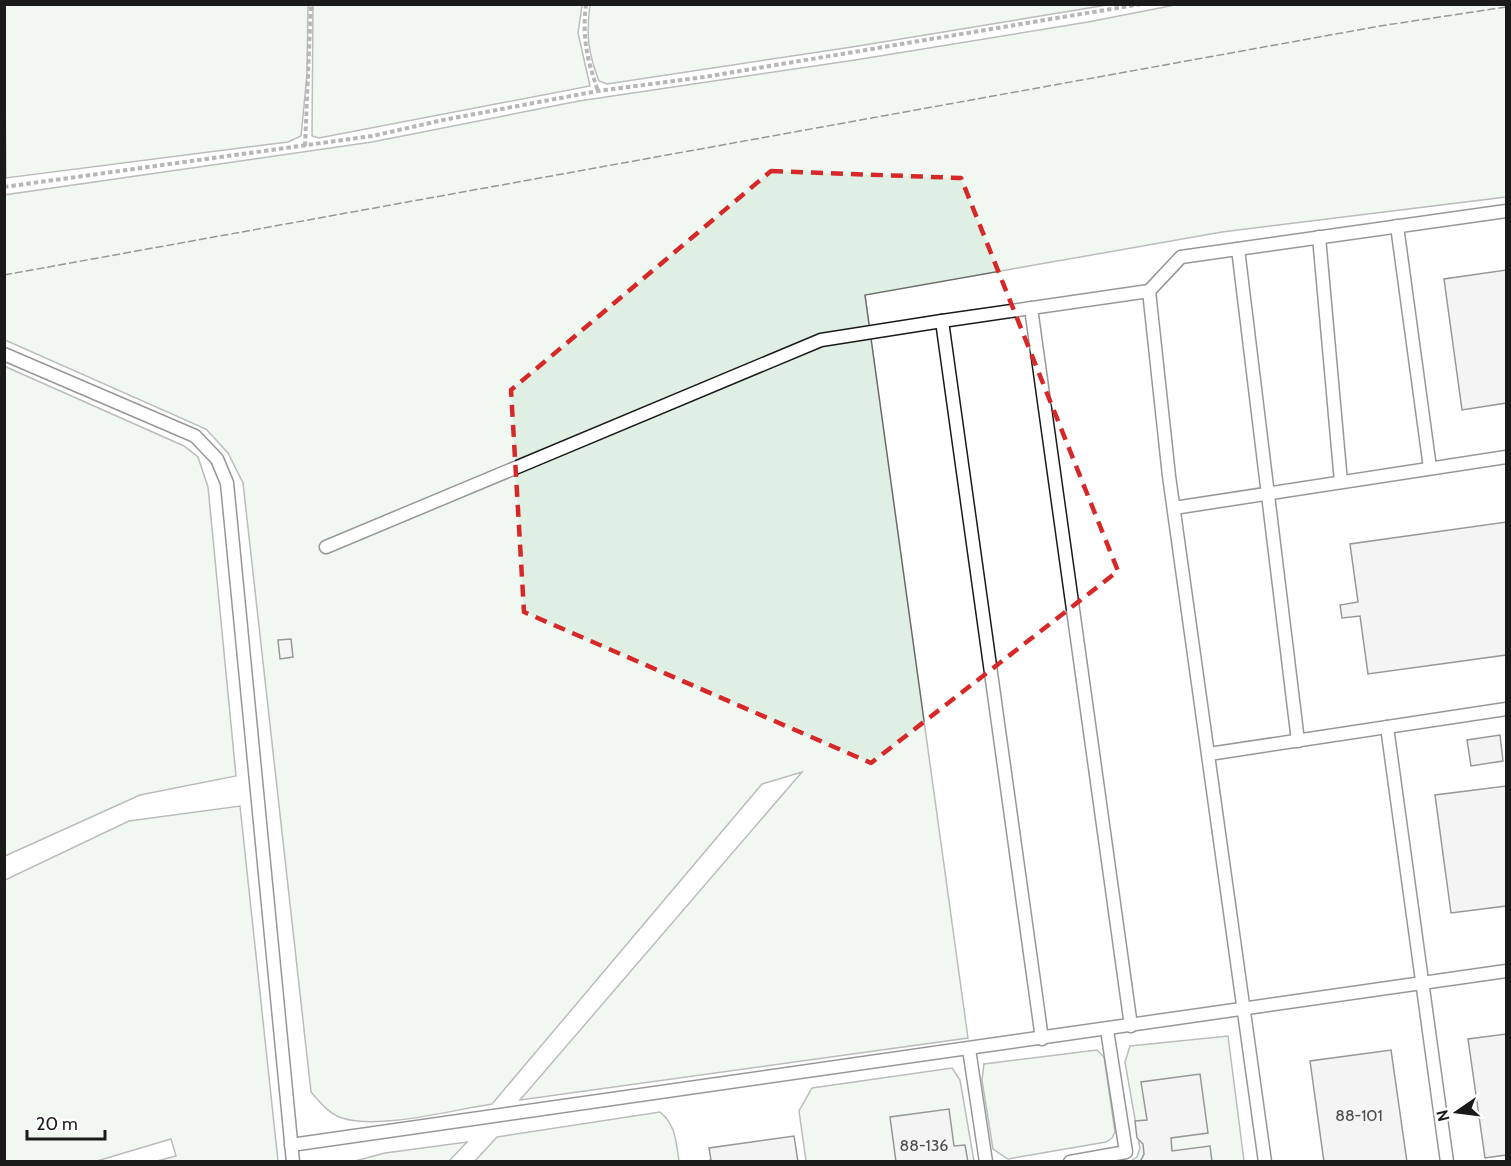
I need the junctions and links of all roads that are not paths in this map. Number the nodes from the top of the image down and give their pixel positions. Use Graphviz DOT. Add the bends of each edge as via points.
graph roads {
  1 [pos="1506,211"];
  2 [pos="1398,226"];
  3 [pos="1319,237"];
  4 [pos="1238,249"];
  5 [pos="1149,291"];
  6 [pos="1031,308"];
  7 [pos="942,321"];
  8 [pos="4,354"];
  9 [pos="1506,457"];
  10 [pos="1430,468"];
  11 [pos="1341,482"];
  12 [pos="1266,494"];
  13 [pos="1174,508"];
  14 [pos="326,547"];
  15 [pos="1506,709"];
  16 [pos="1387,727"];
  17 [pos="1298,741"];
  18 [pos="1209,754"];
  19 [pos="1506,971"];
  20 [pos="1422,984"];
  21 [pos="1245,1010"];
  22 [pos="1131,1026"];
  23 [pos="1107,1030"];
  24 [pos="1042,1039"];
  25 [pos="969,1049"];
  26 [pos="291,1145"];
  27 [pos="293,1161"];
  28 [pos="986,1161"];
  29 [pos="1070,1161"];
  30 [pos="1265,1161"];
  31 [pos="1447,1161"];
  1 -- 2 [label="lane"];
  2 -- 3 [label="lane"];
  2 -- 10 [label="lane"];
  3 -- 4 [label="lane"];
  3 -- 11 [label="lane"];
  4 -- 5 [label="lane" via="1181,257"];
  4 -- 12 [label="lane"];
  5 -- 6 [label="lane"];
  5 -- 13 [label="lane"];
  6 -- 7 [label="lane"];
  6 -- 22 [label="lane"];
  7 -- 14 [label="lane" via="821,340"];
  7 -- 24 [label="lane"];
  8 -- 26 [label="lane" via="195,436 217,459 227,483"];
  9 -- 10 [label="lane"];
  10 -- 11 [label="lane"];
  11 -- 12 [label="lane"];
  12 -- 13 [label="lane"];
  12 -- 17 [label="lane"];
  13 -- 18 [label="lane"];
  15 -- 16 [label="lane"];
  16 -- 17 [label="lane"];
  16 -- 20 [label="lane"];
  17 -- 18 [label="lane"];
  18 -- 21 [label="lane"];
  19 -- 20 [label="lane"];
  20 -- 21 [label="lane"];
  20 -- 31 [label="lane"];
  21 -- 22 [label="lane"];
  21 -- 30 [label="lane"];
  22 -- 23 [label="lane"];
  23 -- 24 [label="lane"];
  23 -- 29 [label="lane" via="1126,1152"];
  24 -- 25 [label="lane"];
  25 -- 26 [label="lane"];
  25 -- 28 [label="lane"];
  26 -- 27 [label="lane"];
}
